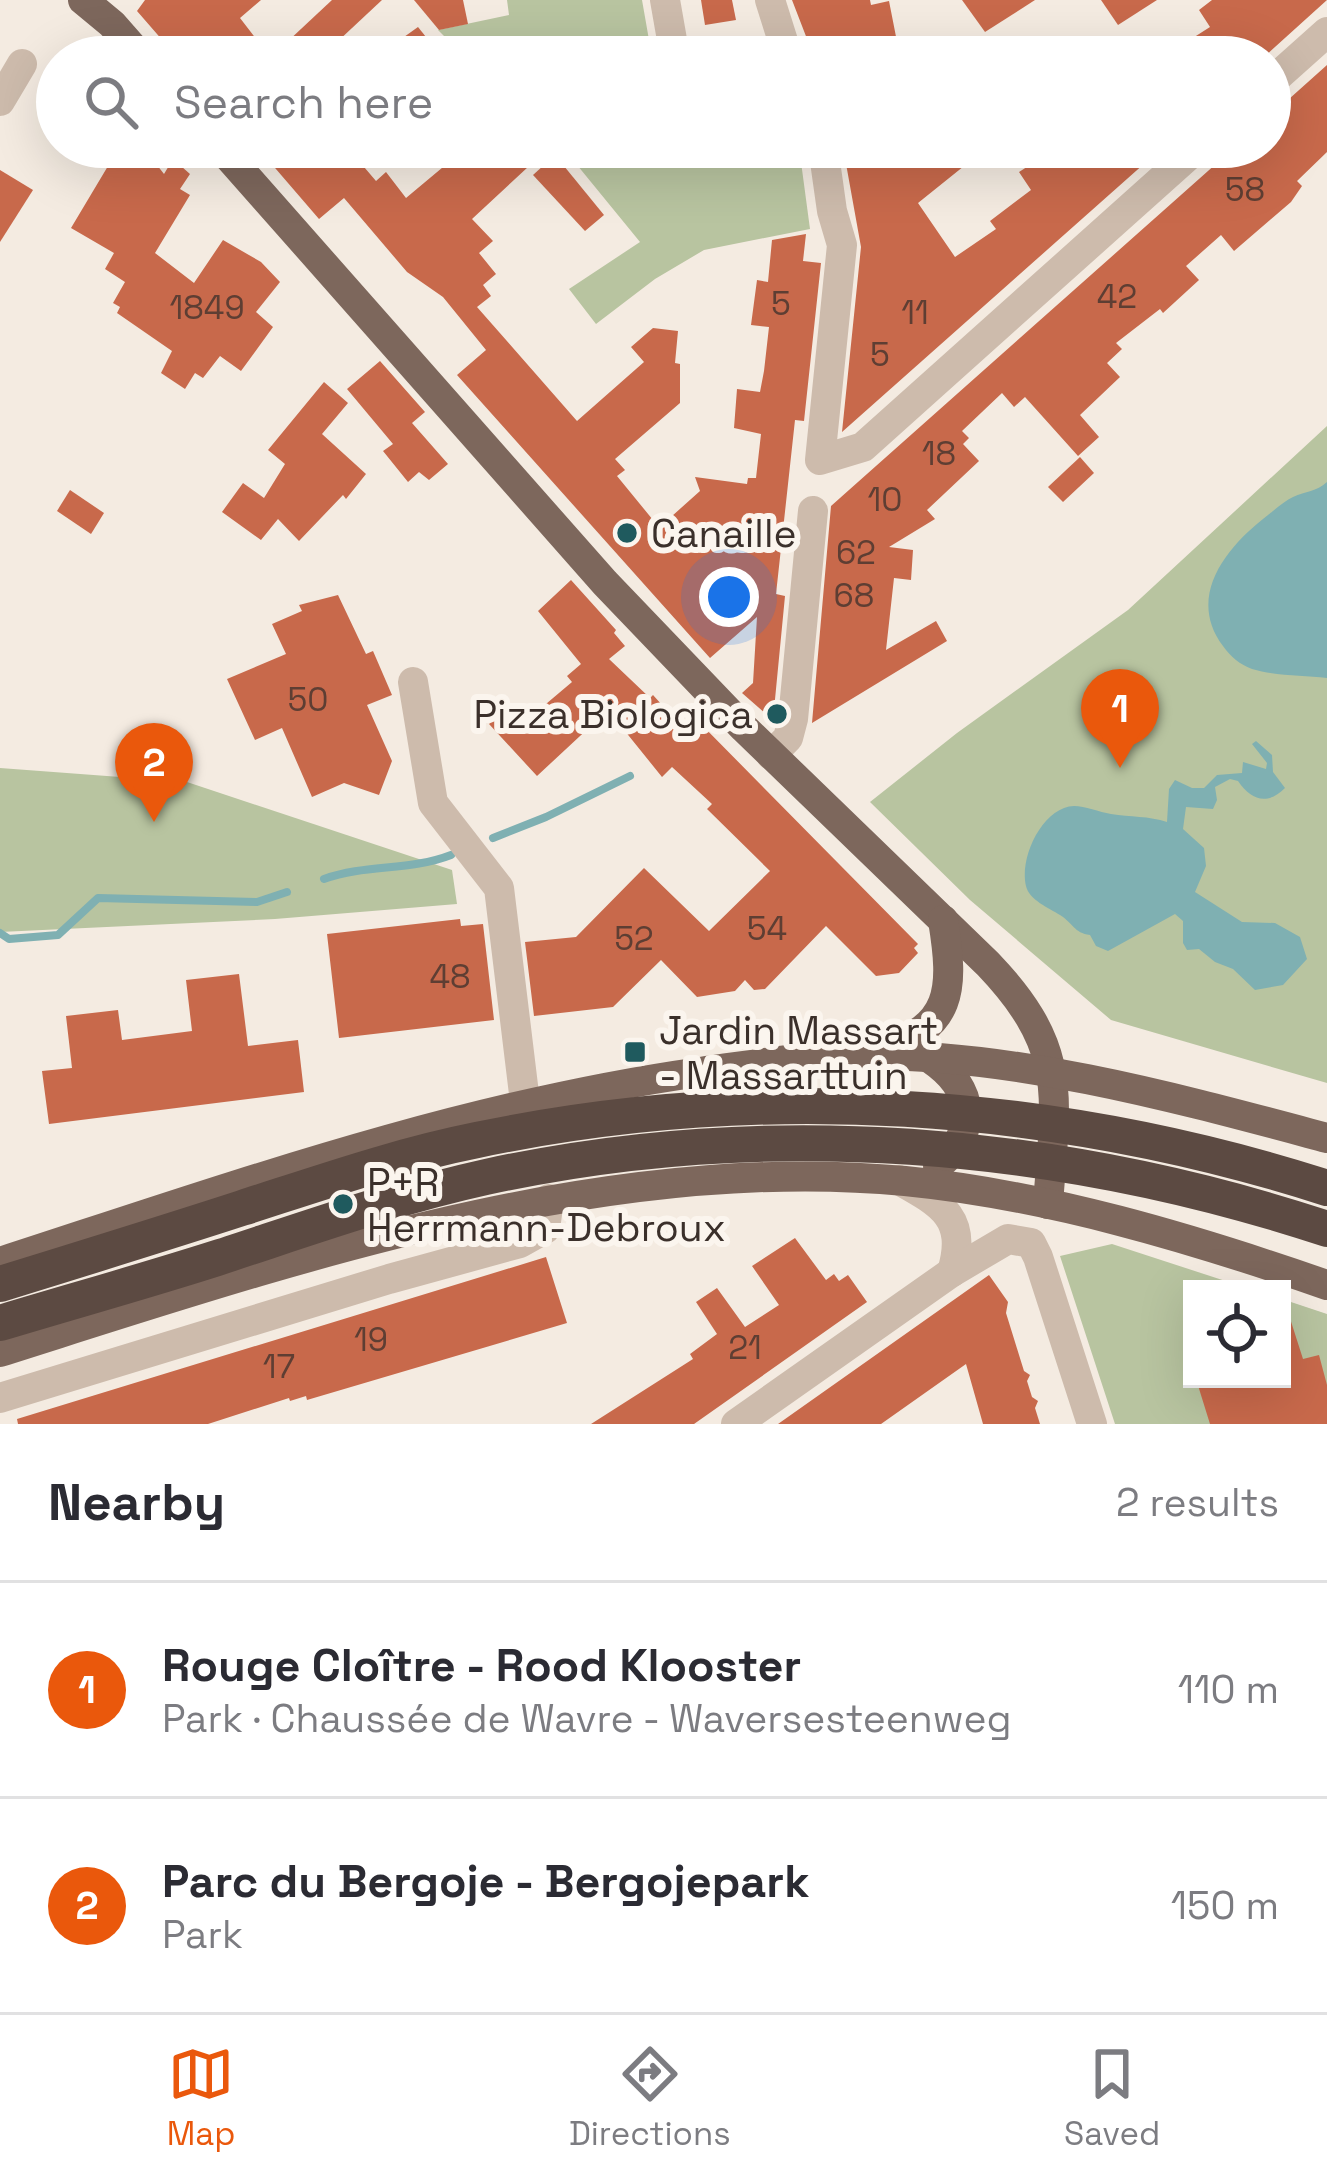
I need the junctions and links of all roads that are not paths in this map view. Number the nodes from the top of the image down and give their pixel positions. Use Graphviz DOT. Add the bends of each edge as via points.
graph roads {
  1 [pos="83,0"];
  2 [pos="665,0"];
  3 [pos="770,0"];
  4 [pos="1327,32"];
  5 [pos="120,36"];
  6 [pos="672,36"];
  7 [pos="781,36"];
  8 [pos="22,64"];
  9 [pos="1291,64"];
  10 [pos="0,100"];
  11 [pos="239,168"];
  12 [pos="826,168"];
  13 [pos="1175,168"];
  14 [pos="813,511"];
  15 [pos="412,682"];
  16 [pos="771,755"];
  17 [pos="943,920"];
  18 [pos="861,1055"];
  19 [pos="930,1058"];
  20 [pos="1053,1074"];
  21 [pos="525,1102"];
  22 [pos="1327,1138"];
  23 [pos="899,1180"];
  24 [pos="1327,1188"];
  25 [pos="549,1199"];
  26 [pos="1048,1204"];
  27 [pos="1327,1229"];
  28 [pos="0,1262"];
  29 [pos="952,1272"];
  30 [pos="0,1284"];
  31 [pos="1327,1286"];
  32 [pos="0,1323"];
  33 [pos="0,1352"];
  34 [pos="0,1398"];
  35 [pos="736,1424"];
  36 [pos="1092,1424"];
  1 -- 5 [label="main road"];
  2 -- 6 [label="street"];
  3 -- 7 [label="street"];
  4 -- 9 [label="street"];
  8 -- 10 [label="street"];
  11 -- 16 [label="main road" via="605,584"];
  12 -- 13 [label="street" via="842,244 820,460 863,447"];
  14 -- 16 [label="street" via="793,719"];
  15 -- 21 [label="street" via="433,803 499,887"];
  16 -- 17 [label="main road"];
  17 -- 18 [label="main road" via="951,974 941,1006 910,1040"];
  17 -- 20 [label="main road" via="1024,1004"];
  18 -- 19 [label="main road"];
  18 -- 21 [label="main road"];
  19 -- 20 [label="main road"];
  19 -- 23 [label="main road" via="959,1082 966,1130 928,1174"];
  20 -- 22 [label="main road"];
  20 -- 26 [label="main road"];
  21 -- 28 [label="main road"];
  23 -- 25 [label="main road" via="741,1180"];
  23 -- 26 [label="main road"];
  23 -- 29 [label="street" via="947,1212 956,1228"];
  24 -- 30 [label="highway, bridge" via="1178,1145 1005,1117 789,1106 652,1112 386,1162"];
  25 -- 33 [label="main road" via="423,1226"];
  25 -- 34 [label="street" via="545,1229 520,1243"];
  26 -- 31 [label="main road"];
  27 -- 32 [label="highway, bridge" via="1169,1183 999,1153 790,1143 655,1151 418,1194"];
  29 -- 35 [label="street"];
  29 -- 36 [label="street" via="1008,1239 1031,1243"];
}
